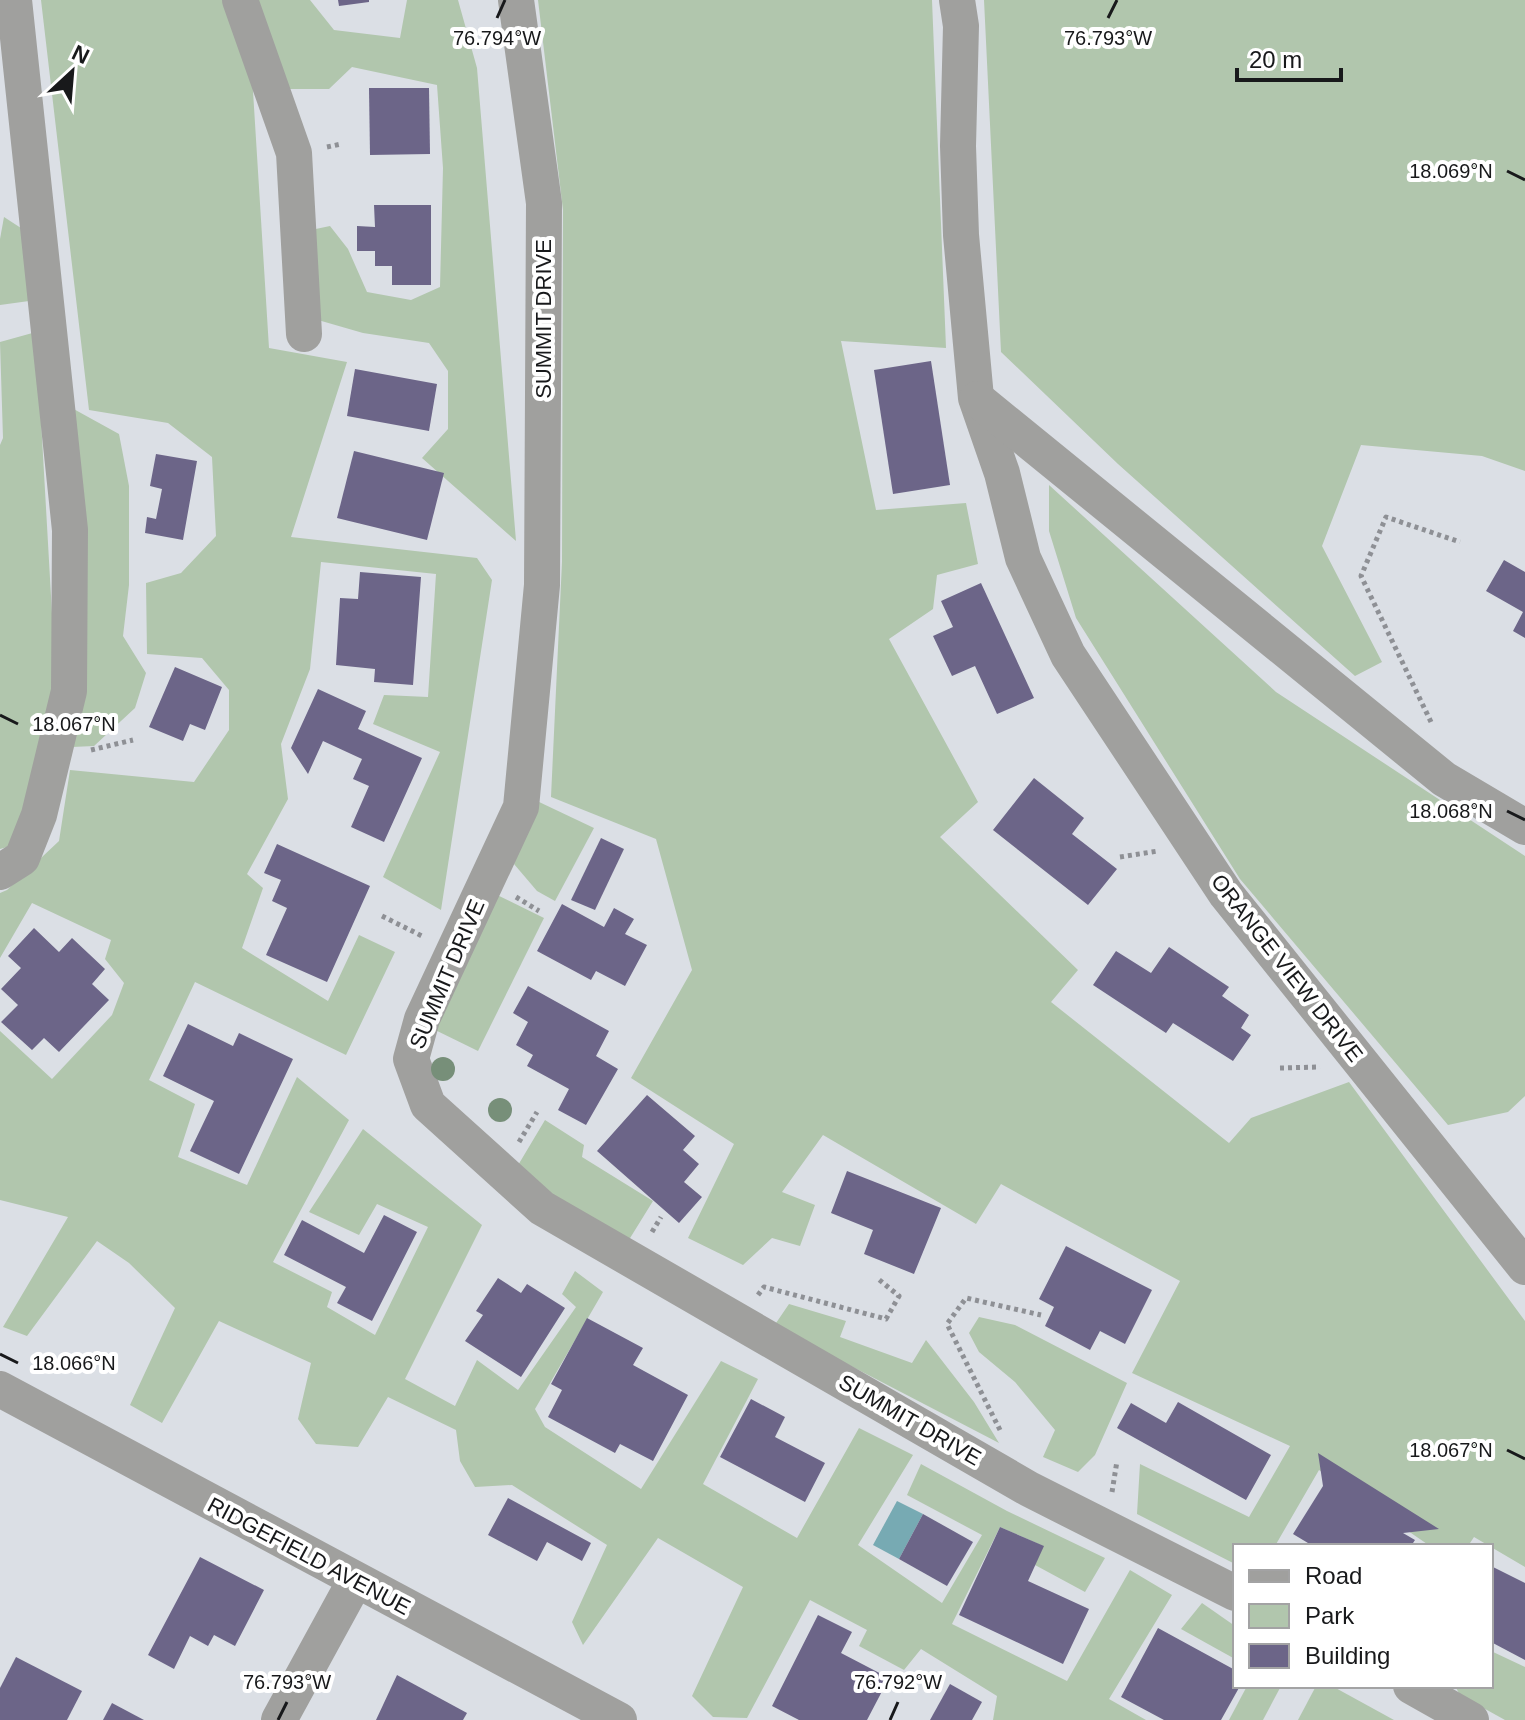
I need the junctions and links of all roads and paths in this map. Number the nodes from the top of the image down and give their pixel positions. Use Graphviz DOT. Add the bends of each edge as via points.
graph roads {
  1 [pos="14,0"];
  2 [pos="240,0"];
  3 [pos="516,0"];
  4 [pos="957,0"];
  5 [pos="304,334"];
  6 [pos="976,398"];
  7 [pos="1460,542"];
  8 [pos="1437,736"];
  9 [pos="1525,827"];
  10 [pos="0,872"];
  11 [pos="382,916"];
  12 [pos="454,951"];
  13 [pos="1525,1267"];
  14 [pos="877,1278"];
  15 [pos="1041,1315"];
  16 [pos="738,1321"];
  17 [pos="0,1389"];
  18 [pos="1002,1436"];
  19 [pos="355,1581"];
  20 [pos="1233,1592"];
  21 [pos="1415,1688"];
  22 [pos="279,1720"];
  23 [pos="619,1720"];
  24 [pos="1471,1720"];
  1 -- 10 [label="street" via="70,530 69,691 39,815 22,858"];
  2 -- 5 [label="street" via="294,153"];
  3 -- 12 [label="street, SUMMIT DRIVE" via="544,203 542,585 521,807"];
  4 -- 6 [label="street, ORANGE VIEW DRIVE" via="961,235"];
  6 -- 9 [label="street" via="1444,779"];
  6 -- 13 [label="street, ORANGE VIEW DRIVE" via="1023,558 1068,655 1226,894"];
  7 -- 8 [label="path" via="1386,517 1361,576"];
  11 -- 12 [label="path"];
  12 -- 16 [label="street, SUMMIT DRIVE" via="422,1019 411,1059 428,1105 542,1208"];
  14 -- 16 [label="path" via="899,1296 886,1319 764,1287"];
  15 -- 18 [label="path" via="966,1298 947,1324"];
  16 -- 20 [label="street, SUMMIT DRIVE" via="1029,1489"];
  17 -- 19 [label="street, RIDGEFIELD AVENUE"];
  19 -- 22 [label="street"];
  19 -- 23 [label="street, RIDGEFIELD AVENUE"];
  21 -- 24 [label="street"];
}
